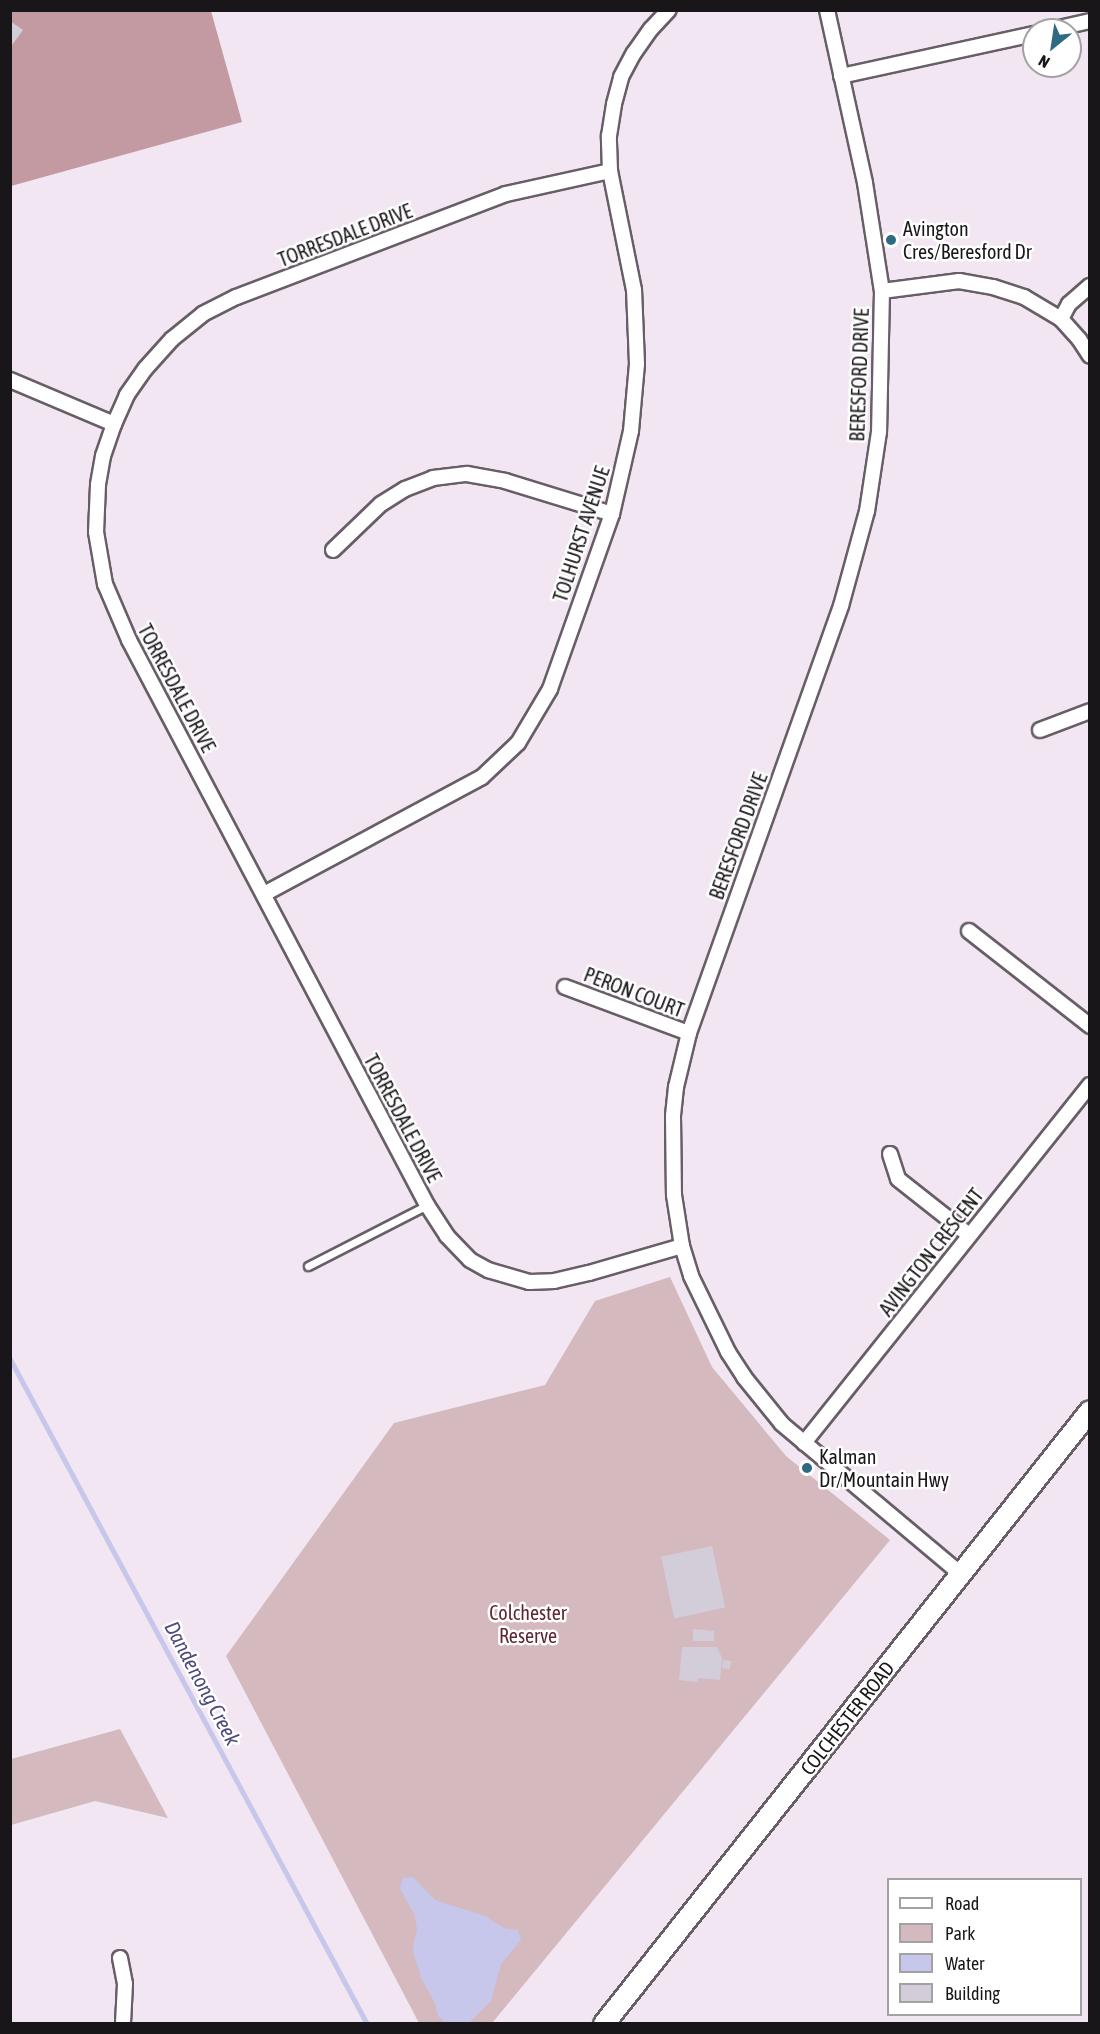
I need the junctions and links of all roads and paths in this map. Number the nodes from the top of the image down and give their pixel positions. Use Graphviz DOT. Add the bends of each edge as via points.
graph roads {
  1 [pos="669,10"];
  2 [pos="827,10"];
  3 [pos="1022,37"];
  4 [pos="841,76"];
  5 [pos="610,171"];
  6 [pos="1089,286"];
  7 [pos="882,291"];
  8 [pos="1061,319"];
  9 [pos="1089,356"];
  10 [pos="10,380"];
  11 [pos="114,424"];
  12 [pos="612,513"];
  13 [pos="333,550"];
  14 [pos="1089,711"];
  15 [pos="1040,730"];
  16 [pos="264,894"];
  17 [pos="969,931"];
  18 [pos="565,987"];
  19 [pos="1089,1026"];
  20 [pos="689,1033"];
  21 [pos="1089,1085"];
  22 [pos="890,1154"];
  23 [pos="427,1205"];
  24 [pos="969,1235"];
  25 [pos="682,1246"];
  26 [pos="309,1266"];
  27 [pos="1089,1411"];
  28 [pos="804,1443"];
  29 [pos="961,1574"];
  30 [pos="120,1958"];
  31 [pos="123,2024"];
  32 [pos="604,2024"];
  1 -- 5 [label="street, TOLHURST AVENUE" via="651,29 621,77 609,136"];
  2 -- 4 [label="street, BERESFORD DRIVE"];
  3 -- 4 [label="street"];
  4 -- 7 [label="street, BERESFORD DRIVE" via="865,183"];
  5 -- 11 [label="street, TORRESDALE DRIVE" via="506,194 217,306 172,339 145,369"];
  5 -- 12 [label="street, TOLHURST AVENUE" via="634,290 637,364 631,431"];
  6 -- 8 [label="street"];
  7 -- 8 [label="street" via="959,281 1024,297"];
  7 -- 20 [label="street, BERESFORD DRIVE" via="879,432 867,511 841,606"];
  8 -- 9 [label="street"];
  10 -- 11 [label="street"];
  11 -- 16 [label="street, TORRESDALE DRIVE" via="103,456 95,515 105,584 129,640"];
  12 -- 13 [label="street" via="505,481 467,474 444,477 405,489 381,504"];
  12 -- 16 [label="street, TOLHURST AVENUE" via="550,689 518,743 482,777"];
  14 -- 15 [label="street"];
  16 -- 23 [label="street, TORRESDALE DRIVE"];
  17 -- 19 [label="street"];
  18 -- 20 [label="street, PERON COURT"];
  20 -- 25 [label="street, BERESFORD DRIVE" via="676,1087 672,1147"];
  21 -- 24 [label="street, AVINGTON CRESCENT"];
  22 -- 24 [label="street" via="898,1179"];
  23 -- 25 [label="street, TORRESDALE DRIVE" via="447,1236 470,1260 507,1278 529,1282 589,1274"];
  23 -- 26 [label="lane"];
  24 -- 28 [label="street, AVINGTON CRESCENT"];
  25 -- 28 [label="street, BERESFORD DRIVE" via="690,1275 728,1352 782,1424"];
  27 -- 29 [label="main road, COLCHESTER ROAD"];
  28 -- 29 [label="street, BERESFORD DRIVE"];
  29 -- 32 [label="main road, COLCHESTER ROAD"];
  30 -- 31 [label="street" via="125,1984"];
}
